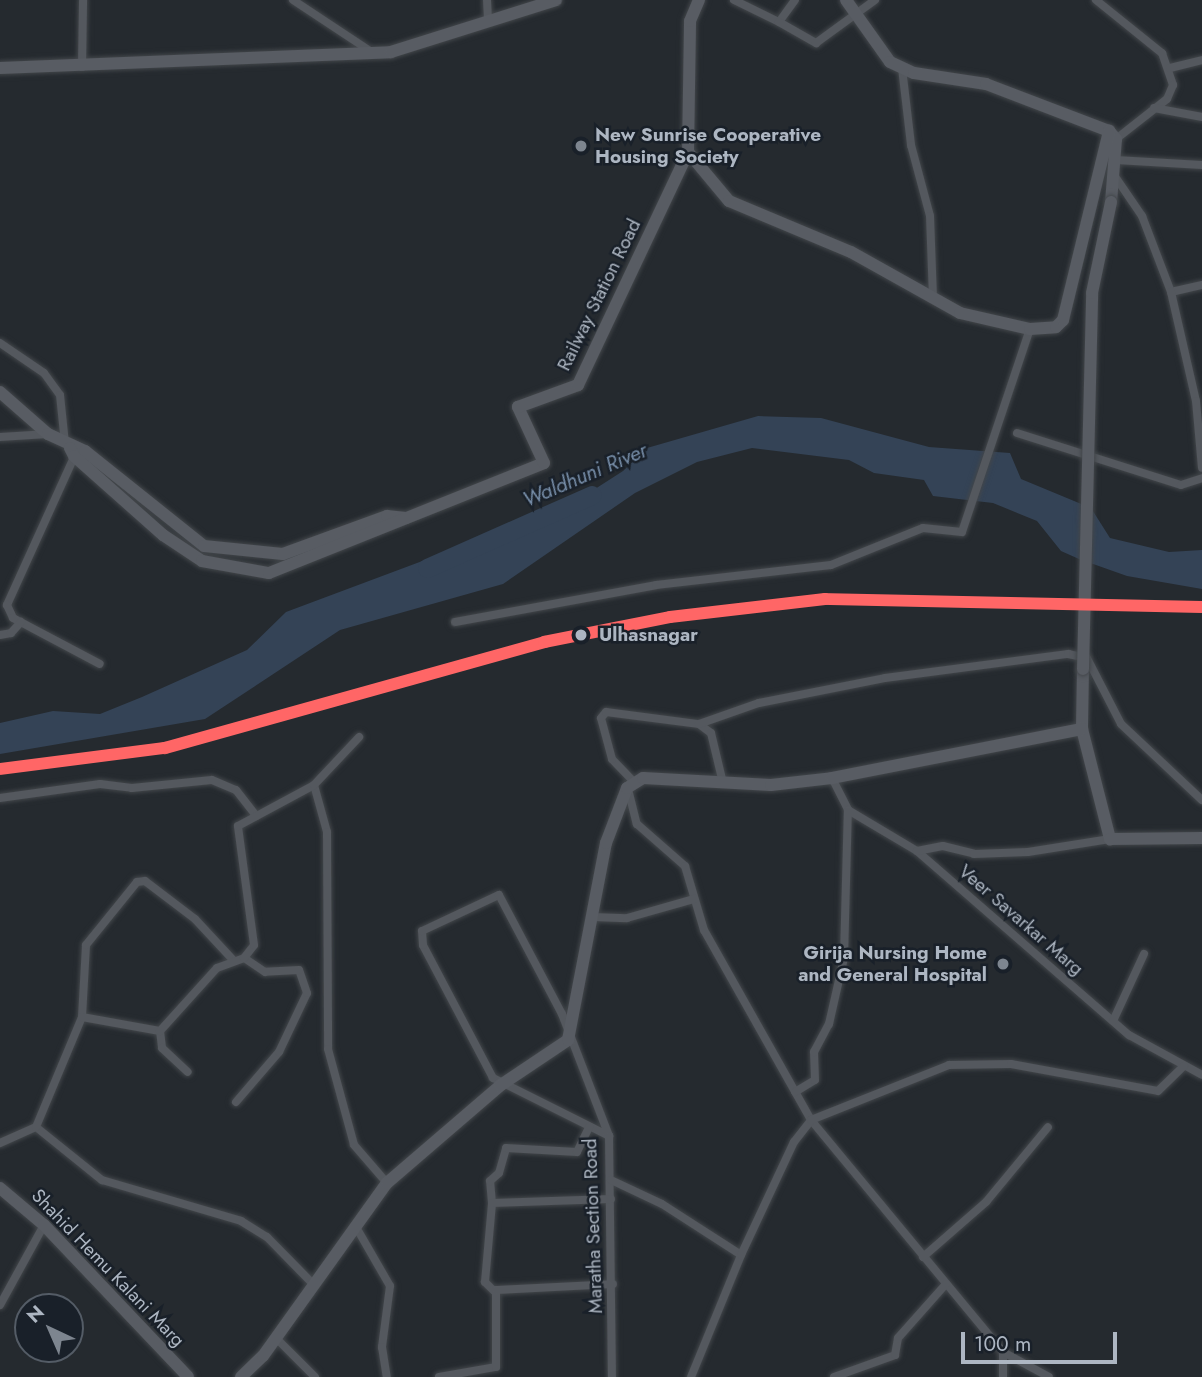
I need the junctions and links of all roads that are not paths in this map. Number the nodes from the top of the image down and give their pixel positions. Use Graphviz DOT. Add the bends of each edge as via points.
graph roads {
  1 [pos="83,0"];
  2 [pos="293,0"];
  3 [pos="487,0"];
  4 [pos="556,0"];
  5 [pos="699,0"];
  6 [pos="734,0"];
  7 [pos="795,0"];
  8 [pos="846,0"];
  9 [pos="875,0"];
  10 [pos="1096,0"];
  11 [pos="856,16"];
  12 [pos="488,21"];
  13 [pos="779,22"];
  14 [pos="370,51"];
  15 [pos="1202,60"];
  16 [pos="82,67"];
  17 [pos="0,68"];
  18 [pos="902,68"];
  19 [pos="1170,68"];
  20 [pos="1154,108"];
  21 [pos="1202,117"];
  22 [pos="1113,135"];
  23 [pos="688,152"];
  24 [pos="1115,160"];
  25 [pos="1202,165"];
  26 [pos="1114,175"];
  27 [pos="1202,285"];
  28 [pos="1171,292"];
  29 [pos="933,299"];
  30 [pos="1030,329"];
  31 [pos="0,343"];
  32 [pos="0,392"];
  33 [pos="1017,433"];
  34 [pos="48,434"];
  35 [pos="0,437"];
  36 [pos="72,449"];
  37 [pos="1202,468"];
  38 [pos="1202,478"];
  39 [pos="406,518"];
  40 [pos="21,622"];
  41 [pos="455,622"];
  42 [pos="0,635"];
  43 [pos="100,664"];
  44 [pos="699,724"];
  45 [pos="1083,729"];
  46 [pos="359,737"];
  47 [pos="832,778"];
  48 [pos="723,783"];
  49 [pos="314,785"];
  50 [pos="631,785"];
  51 [pos="0,798"];
  52 [pos="1202,800"];
  53 [pos="848,810"];
  54 [pos="256,816"];
  55 [pos="1202,838"];
  56 [pos="1110,839"];
  57 [pos="917,851"];
  58 [pos="695,899"];
  59 [pos="592,917"];
  60 [pos="1144,954"];
  61 [pos="244,958"];
  62 [pos="234,961"];
  63 [pos="82,1017"];
  64 [pos="1113,1021"];
  65 [pos="160,1031"];
  66 [pos="568,1040"];
  67 [pos="1184,1066"];
  68 [pos="188,1072"];
  69 [pos="1202,1075"];
  70 [pos="501,1085"];
  71 [pos="795,1092"];
  72 [pos="236,1102"];
  73 [pos="811,1120"];
  74 [pos="36,1127"];
  75 [pos="589,1127"];
  76 [pos="1048,1127"];
  77 [pos="609,1136"];
  78 [pos="0,1143"];
  79 [pos="611,1180"];
  80 [pos="387,1183"];
  81 [pos="0,1188"];
  82 [pos="611,1199"];
  83 [pos="492,1203"];
  84 [pos="44,1224"];
  85 [pos="356,1227"];
  86 [pos="741,1255"];
  87 [pos="923,1257"];
  88 [pos="613,1284"];
  89 [pos="946,1284"];
  90 [pos="314,1285"];
  91 [pos="494,1291"];
  92 [pos="0,1305"];
  93 [pos="276,1338"];
  94 [pos="1003,1352"];
  95 [pos="188,1377"];
  96 [pos="241,1377"];
  97 [pos="315,1377"];
  98 [pos="387,1377"];
  99 [pos="439,1377"];
  100 [pos="612,1377"];
  101 [pos="691,1377"];
  102 [pos="834,1377"];
  103 [pos="1003,1377"];
  104 [pos="1049,1377"];
  1 -- 16 [label="street"];
  2 -- 14 [label="street"];
  3 -- 12 [label="street"];
  4 -- 12 [label="street"];
  5 -- 23 [label="street, Railway Station Road" via="690,21"];
  6 -- 13 [label="street"];
  7 -- 13 [label="street"];
  8 -- 11 [label="street"];
  9 -- 11 [label="street"];
  10 -- 19 [label="street" via="1131,24"];
  11 -- 13 [label="street" via="816,43"];
  11 -- 18 [label="street" via="877,50"];
  12 -- 14 [label="street" via="391,52"];
  14 -- 16 [label="street"];
  15 -- 19 [label="street"];
  16 -- 17 [label="street"];
  18 -- 22 [label="street" via="986,84"];
  18 -- 29 [label="street" via="911,145 930,216"];
  19 -- 20 [label="street" via="1173,85 1167,99"];
  20 -- 21 [label="street"];
  20 -- 22 [label="street"];
  22 -- 24 [label="street"];
  22 -- 30 [label="street" via="1063,320"];
  23 -- 29 [label="street" via="729,201 851,252"];
  23 -- 39 [label="street, Railway Station Road" via="578,385 518,407 544,463"];
  24 -- 25 [label="street"];
  24 -- 26 [label="street"];
  26 -- 28 [label="street" via="1142,216"];
  26 -- 45 [label="street, bridge" via="1092,293"];
  27 -- 28 [label="street"];
  28 -- 37 [label="street" via="1196,401"];
  29 -- 30 [label="street" via="960,313"];
  30 -- 41 [label="street" via="962,532 923,528 831,565 656,585"];
  31 -- 36 [label="street" via="44,373 60,395"];
  32 -- 34 [label="street, Railway Station Road"];
  33 -- 38 [label="street" via="1181,485"];
  34 -- 35 [label="street"];
  34 -- 36 [label="street, Railway Station Road"];
  36 -- 39 [label="street, Railway Station Road" via="204,547 283,554 387,516"];
  36 -- 39 [label="street, Railway Station Road" via="163,535 203,562 269,573"];
  36 -- 40 [label="street" via="9,597 8,613"];
  40 -- 42 [label="street" via="11,633"];
  40 -- 43 [label="street"];
  44 -- 48 [label="street" via="711,733"];
  44 -- 50 [label="street" via="603,714 612,759"];
  44 -- 52 [label="street" via="759,703 885,678 1078,655 1087,658 1121,724"];
  45 -- 47 [label="street"];
  45 -- 56 [label="street"];
  46 -- 49 [label="street"];
  47 -- 48 [label="street" via="771,785"];
  47 -- 53 [label="street"];
  48 -- 50 [label="street" via="643,778"];
  49 -- 54 [label="street"];
  49 -- 80 [label="street" via="327,832 327,1045 354,1145"];
  50 -- 58 [label="street" via="637,824 685,866"];
  50 -- 59 [label="street" via="606,843"];
  51 -- 54 [label="street" via="100,785 132,788 212,780 236,790"];
  53 -- 57 [label="street, Veer Savarkar Marg"];
  53 -- 71 [label="street" via="844,958 829,1024 814,1052 815,1080"];
  54 -- 61 [label="street" via="238,826 254,945"];
  55 -- 56 [label="street"];
  56 -- 57 [label="street" via="1028,852 974,854 943,846"];
  57 -- 64 [label="street, Veer Savarkar Marg"];
  58 -- 59 [label="street" via="626,918"];
  58 -- 71 [label="street" via="704,930"];
  59 -- 66 [label="street"];
  60 -- 64 [label="street"];
  61 -- 62 [label="street"];
  61 -- 72 [label="street" via="265,972 299,970 307,993 279,1052"];
  62 -- 63 [label="street" via="195,919 145,881 137,882 86,945"];
  62 -- 65 [label="street" via="217,968"];
  63 -- 65 [label="street"];
  63 -- 74 [label="street"];
  64 -- 67 [label="street, Veer Savarkar Marg"];
  65 -- 68 [label="street" via="162,1048"];
  66 -- 70 [label="street"];
  66 -- 70 [label="street, Maratha Section Road" via="562,1014 499,895 422,931 423,945"];
  66 -- 77 [label="street, Maratha Section Road"];
  67 -- 69 [label="street, Veer Savarkar Marg"];
  67 -- 73 [label="street" via="1158,1091 1018,1065 949,1065"];
  70 -- 75 [label="street"];
  70 -- 80 [label="street"];
  71 -- 73 [label="street"];
  73 -- 86 [label="street" via="794,1142"];
  73 -- 87 [label="street"];
  74 -- 78 [label="street"];
  74 -- 90 [label="street" via="102,1180 248,1224"];
  75 -- 77 [label="street"];
  75 -- 83 [label="street" via="577,1152 506,1148 499,1173 490,1181"];
  76 -- 87 [label="street" via="986,1202"];
  77 -- 79 [label="street, Maratha Section Road"];
  79 -- 82 [label="street, Maratha Section Road"];
  79 -- 86 [label="street" via="662,1204"];
  80 -- 85 [label="street"];
  81 -- 84 [label="street, Shahid Hemu Kalani Marg"];
  82 -- 83 [label="street"];
  82 -- 88 [label="street, Maratha Section Road"];
  83 -- 91 [label="street" via="485,1282"];
  84 -- 92 [label="street"];
  84 -- 95 [label="street, Shahid Hemu Kalani Marg"];
  85 -- 90 [label="street"];
  85 -- 98 [label="street" via="390,1286 382,1347"];
  86 -- 101 [label="street"];
  87 -- 89 [label="street"];
  88 -- 91 [label="street"];
  88 -- 100 [label="street, Maratha Section Road"];
  89 -- 94 [label="street"];
  89 -- 102 [label="street" via="898,1338 895,1355"];
  90 -- 93 [label="street"];
  91 -- 99 [label="street" via="496,1367"];
  93 -- 96 [label="street"];
  93 -- 97 [label="street"];
  94 -- 103 [label="street"];
  94 -- 104 [label="street"];
}
